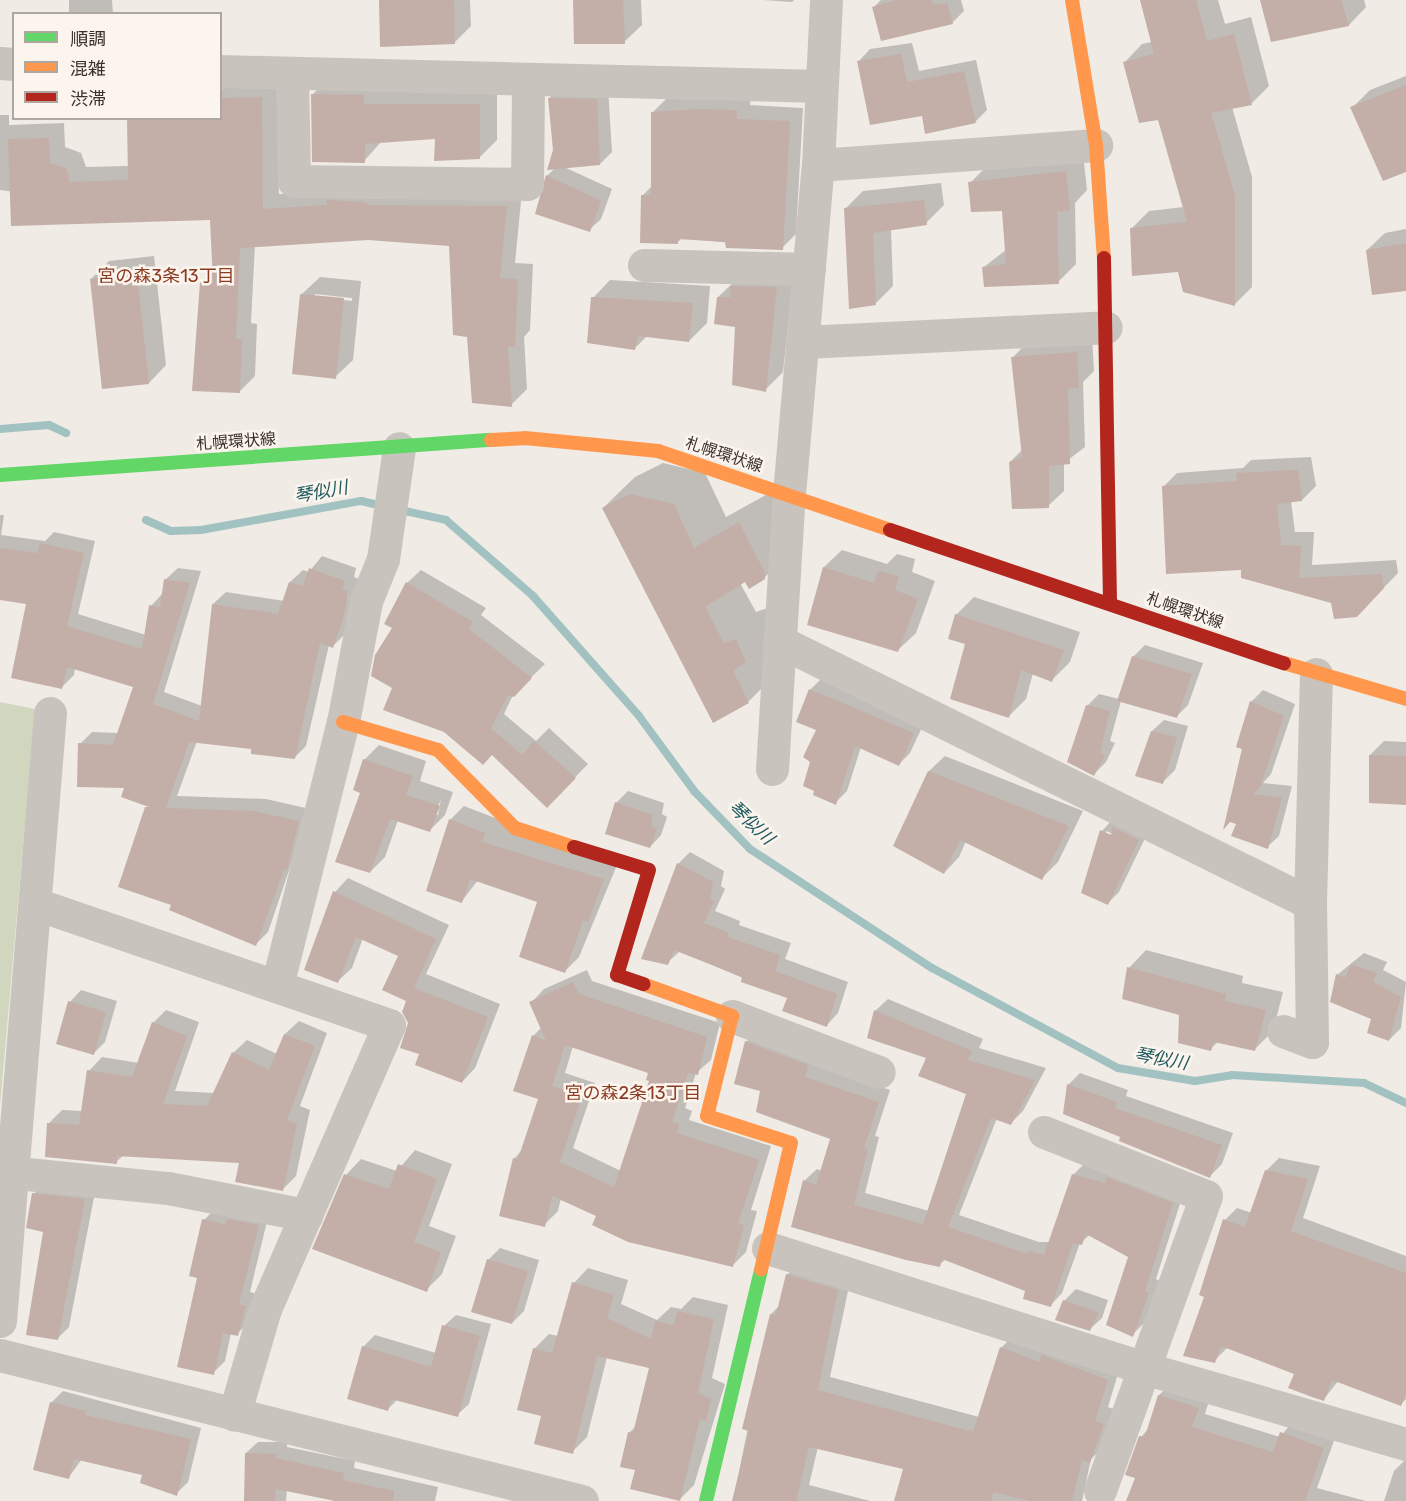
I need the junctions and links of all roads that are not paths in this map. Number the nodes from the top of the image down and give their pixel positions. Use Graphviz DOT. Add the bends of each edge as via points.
graph roads {
  1 [pos="826,0"];
  2 [pos="1072,0"];
  3 [pos="222,71"];
  4 [pos="292,74"];
  5 [pos="528,81"];
  6 [pos="821,86"];
  7 [pos="1096,145"];
  8 [pos="818,165"];
  9 [pos="644,266"];
  10 [pos="809,269"];
  11 [pos="1106,327"];
  12 [pos="804,342"];
  13 [pos="397,461"];
  14 [pos="0,475"];
  15 [pos="789,494"];
  16 [pos="1110,602"];
  17 [pos="779,641"];
  18 [pos="1316,674"];
  19 [pos="1406,699"];
  20 [pos="50,713"];
  21 [pos="343,722"];
  22 [pos="772,769"];
  23 [pos="1310,903"];
  24 [pos="36,904"];
  25 [pos="277,986"];
  26 [pos="732,1016"];
  27 [pos="1283,1032"];
  28 [pos="879,1072"];
  29 [pos="1044,1132"];
  30 [pos="27,1174"];
  31 [pos="306,1215"];
  32 [pos="768,1248"];
  33 [pos="0,1321"];
  34 [pos="0,1355"];
  35 [pos="1144,1368"];
  36 [pos="234,1415"];
  37 [pos="1406,1443"];
  38 [pos="1101,1490"];
  39 [pos="582,1501"];
  40 [pos="706,1501"];
  1 -- 6 [label="street"];
  2 -- 7 [label="street"];
  3 -- 4 [label="street"];
  4 -- 5 [label="street"];
  4 -- 5 [label="street" via="294,180 527,184"];
  5 -- 6 [label="street"];
  6 -- 8 [label="street"];
  7 -- 8 [label="street"];
  7 -- 11 [label="street"];
  8 -- 10 [label="street"];
  9 -- 10 [label="street"];
  10 -- 12 [label="street"];
  11 -- 12 [label="street"];
  11 -- 16 [label="street"];
  12 -- 15 [label="street"];
  13 -- 14 [label="street, 札幌環状線"];
  13 -- 15 [label="street, 札幌環状線" via="525,438 567,440 658,451"];
  13 -- 21 [label="street" via="383,559 366,601"];
  15 -- 16 [label="street, 札幌環状線"];
  15 -- 17 [label="street"];
  16 -- 18 [label="street, 札幌環状線"];
  17 -- 22 [label="street"];
  17 -- 23 [label="street"];
  18 -- 19 [label="street, 札幌環状線"];
  18 -- 23 [label="street"];
  20 -- 24 [label="street"];
  21 -- 25 [label="street"];
  21 -- 26 [label="street" via="438,750 515,828 650,870 616,975"];
  23 -- 27 [label="street" via="1312,1042"];
  24 -- 25 [label="street"];
  24 -- 33 [label="street"];
  25 -- 31 [label="street" via="389,1025"];
  26 -- 28 [label="street"];
  26 -- 32 [label="street" via="708,1116 791,1143"];
  29 -- 35 [label="street" via="1206,1196"];
  30 -- 31 [label="street" via="168,1188"];
  31 -- 36 [label="street" via="265,1309"];
  32 -- 35 [label="street"];
  32 -- 40 [label="street"];
  34 -- 36 [label="street"];
  35 -- 37 [label="street"];
  35 -- 38 [label="street"];
  36 -- 39 [label="street"];
}
